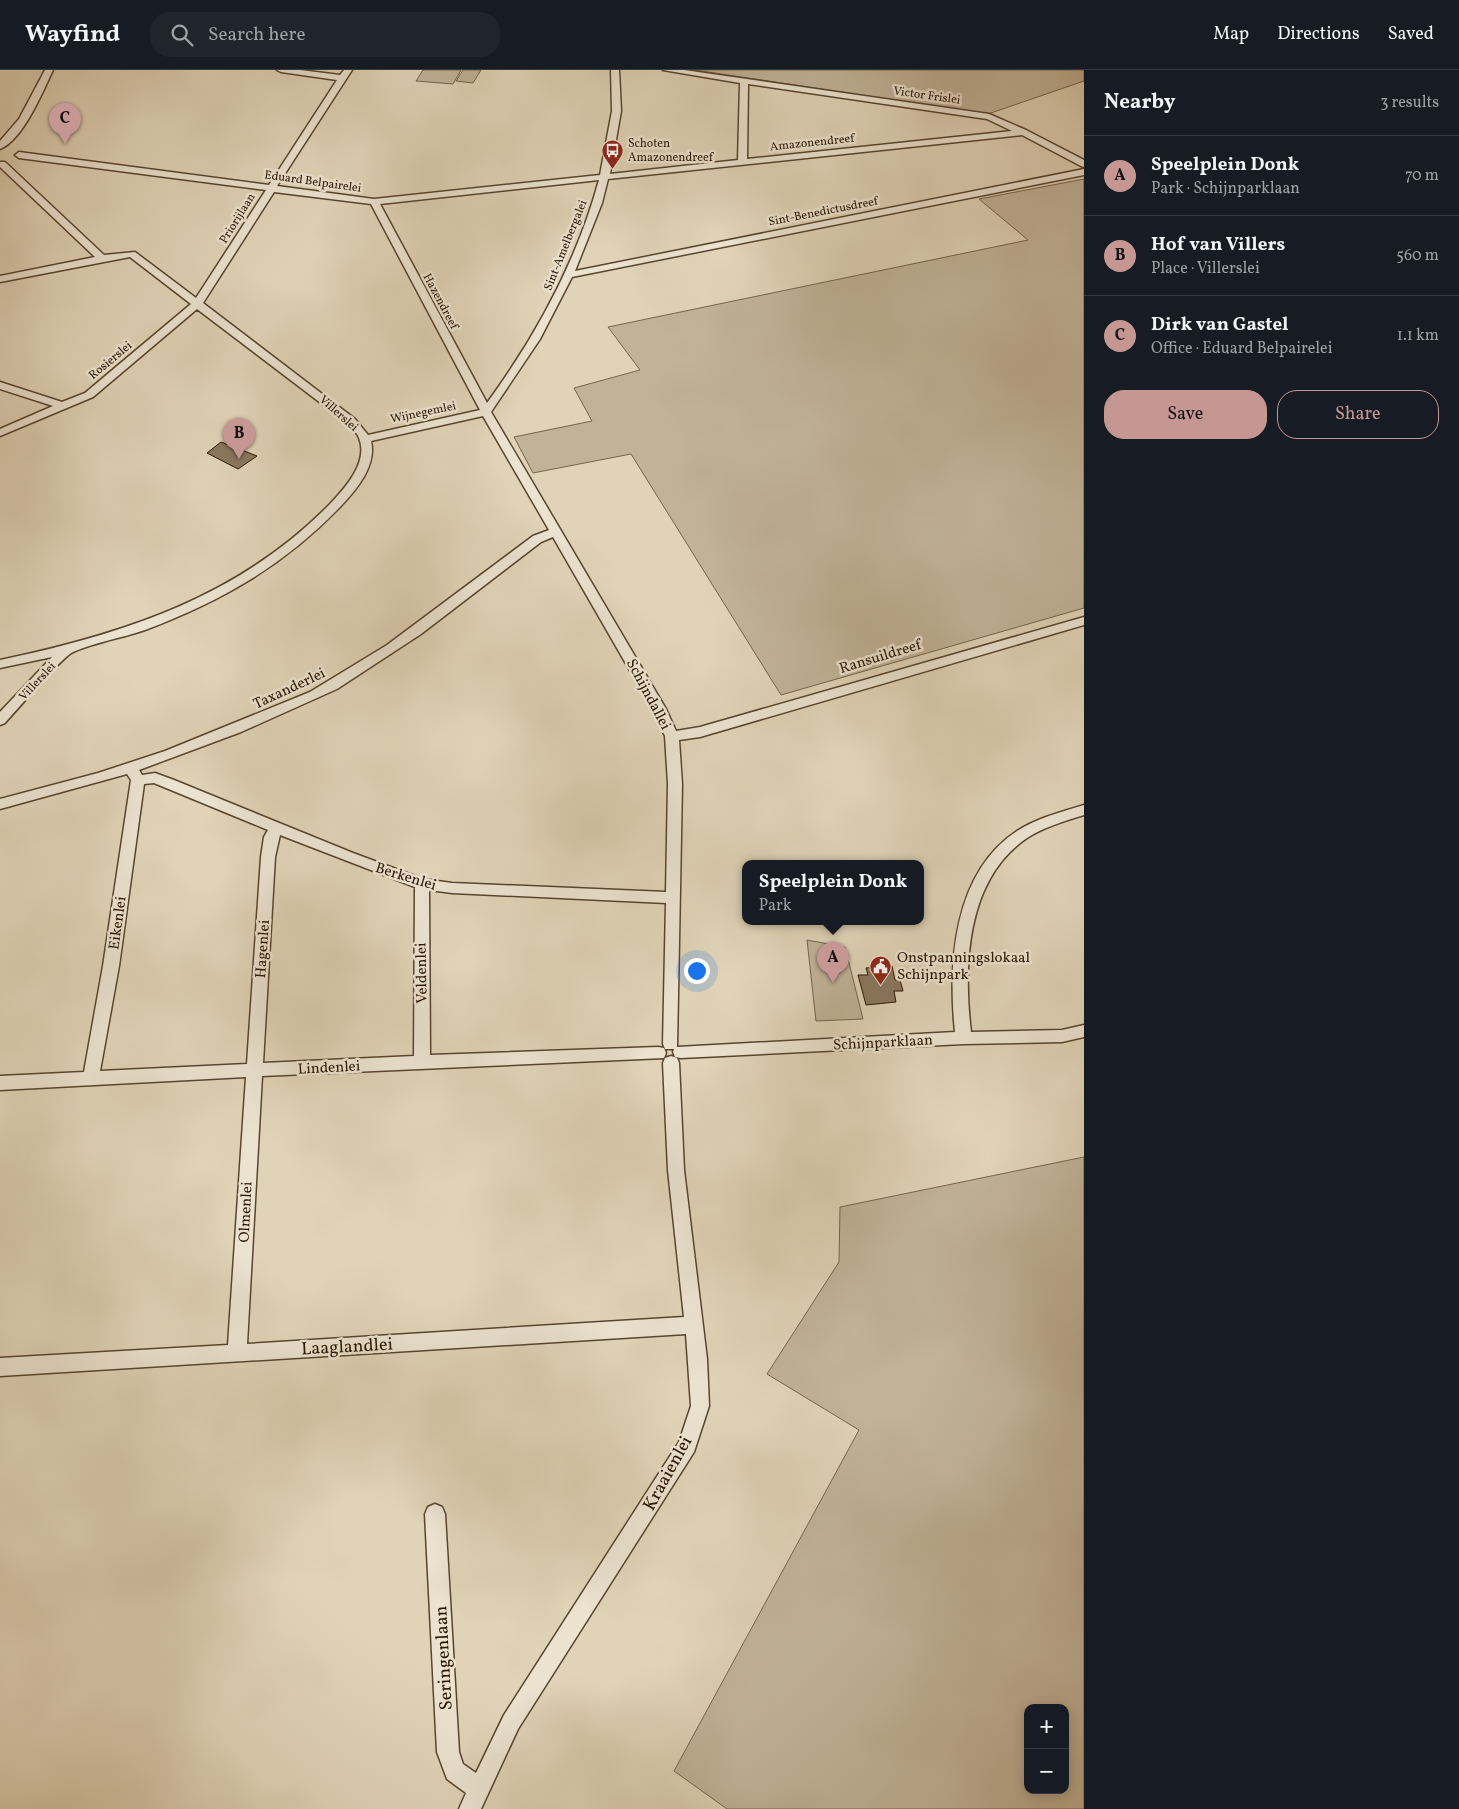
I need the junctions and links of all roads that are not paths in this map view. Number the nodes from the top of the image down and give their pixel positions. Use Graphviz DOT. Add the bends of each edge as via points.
graph roads {
  1 [pos="49,70"];
  2 [pos="282,70"];
  3 [pos="615,70"];
  4 [pos="667,70"];
  5 [pos="345,74"];
  6 [pos="744,81"];
  7 [pos="1023,132"];
  8 [pos="4,138"];
  9 [pos="0,146"];
  10 [pos="19,155"];
  11 [pos="742,162"];
  12 [pos="1,164"];
  13 [pos="1084,164"];
  14 [pos="1084,172"];
  15 [pos="605,177"];
  16 [pos="271,188"];
  17 [pos="374,202"];
  18 [pos="102,258"];
  19 [pos="568,275"];
  20 [pos="0,279"];
  21 [pos="198,304"];
  22 [pos="0,385"];
  23 [pos="62,406"];
  24 [pos="486,412"];
  25 [pos="0,433"];
  26 [pos="365,439"];
  27 [pos="556,531"];
  28 [pos="1084,613"];
  29 [pos="1084,620"];
  30 [pos="64,652"];
  31 [pos="0,664"];
  32 [pos="0,720"];
  33 [pos="686,733"];
  34 [pos="672,736"];
  35 [pos="149,762"];
  36 [pos="135,774"];
  37 [pos="155,778"];
  38 [pos="0,804"];
  39 [pos="1084,810"];
  40 [pos="277,828"];
  41 [pos="422,884"];
  42 [pos="673,898"];
  43 [pos="1084,1031"];
  44 [pos="964,1038"];
  45 [pos="670,1053"];
  46 [pos="422,1062"];
  47 [pos="254,1072"];
  48 [pos="91,1079"];
  49 [pos="0,1083"];
  50 [pos="694,1325"];
  51 [pos="237,1352"];
  52 [pos="0,1367"];
  53 [pos="435,1514"];
  54 [pos="479,1788"];
  55 [pos="470,1809"];
  1 -- 8 [label="street" via="25,120"];
  2 -- 5 [label="street"];
  3 -- 15 [label="street, Sint-Amelbergalei" via="618,114"];
  4 -- 6 [label="street, Victor Frislei"];
  5 -- 16 [label="street, Priorijlaan"];
  6 -- 7 [label="street, Victor Frislei" via="989,117"];
  6 -- 11 [label="street"];
  7 -- 11 [label="street, Amazonendreef"];
  7 -- 13 [label="street, Victor Frislei"];
  8 -- 9 [label="street"];
  8 -- 10 [label="street" via="20,144"];
  10 -- 12 [label="street"];
  10 -- 16 [label="street, Eduard Belpairelei"];
  11 -- 15 [label="street, Amazonendreef"];
  12 -- 18 [label="street"];
  14 -- 19 [label="street, Sint-Benedictusdreef"];
  15 -- 17 [label="street, Eduard Belpairelei"];
  15 -- 19 [label="street, Sint-Amelbergalei"];
  16 -- 17 [label="street, Eduard Belpairelei"];
  16 -- 21 [label="street, Priorijlaan"];
  17 -- 24 [label="street, Hazendreef"];
  18 -- 20 [label="street, Villerslei"];
  18 -- 21 [label="street, Villerslei" via="132,254"];
  19 -- 24 [label="street, Sint-Amelbergalei" via="531,346"];
  21 -- 23 [label="street, Rosierslei" via="102,386"];
  21 -- 26 [label="street, Villerslei" via="351,421"];
  22 -- 23 [label="street"];
  23 -- 25 [label="street, Rosierslei"];
  24 -- 26 [label="street, Wijnegemlei"];
  24 -- 27 [label="street, Schijndallei"];
  26 -- 30 [label="street, Villerslei" via="366,456 357,480 303,538 262,570 182,610"];
  27 -- 34 [label="street, Schijndallei"];
  27 -- 35 [label="street, Taxanderlei" via="536,539 407,638 338,682 249,724"];
  28 -- 33 [label="street, Ransuildreef"];
  29 -- 33 [label="street, Ransuildreef" via="700,732"];
  30 -- 31 [label="street"];
  30 -- 32 [label="street, Villerslei"];
  33 -- 34 [label="street, Ransuildreef"];
  34 -- 42 [label="street, Schijndallei" via="675,784"];
  35 -- 36 [label="street, Taxanderlei"];
  35 -- 37 [label="street"];
  36 -- 37 [label="street, Berkenlei"];
  36 -- 38 [label="street, Taxanderlei"];
  36 -- 48 [label="street, Eikenlei" via="111,966"];
  37 -- 40 [label="street, Berkenlei"];
  39 -- 44 [label="street" via="1020,836 989,865 973,896 966,931 959,1006"];
  40 -- 41 [label="street, Berkenlei"];
  40 -- 47 [label="street, Hagenlei" via="271,837 268,857"];
  41 -- 42 [label="street, Berkenlei"];
  41 -- 46 [label="street, Veldenlei"];
  42 -- 45 [label="street, Schijndallei"];
  43 -- 44 [label="street, Schijnparklaan" via="1062,1036"];
  44 -- 45 [label="street, Schijnparklaan"];
  45 -- 46 [label="street, Lindenlei"];
  45 -- 50 [label="street, Kraaienlei" via="676,1170"];
  46 -- 47 [label="street, Lindenlei"];
  47 -- 48 [label="street, Lindenlei"];
  47 -- 51 [label="street, Olmenlei"];
  48 -- 49 [label="street, Lindenlei"];
  50 -- 51 [label="street, Laaglandlei"];
  50 -- 54 [label="street, Kraaienlei" via="700,1406 687,1446 511,1722"];
  51 -- 52 [label="street, Laaglandlei"];
  53 -- 54 [label="street, Seringenlaan" via="448,1752 455,1771"];
  54 -- 55 [label="street, Kraaienlei"];
}
